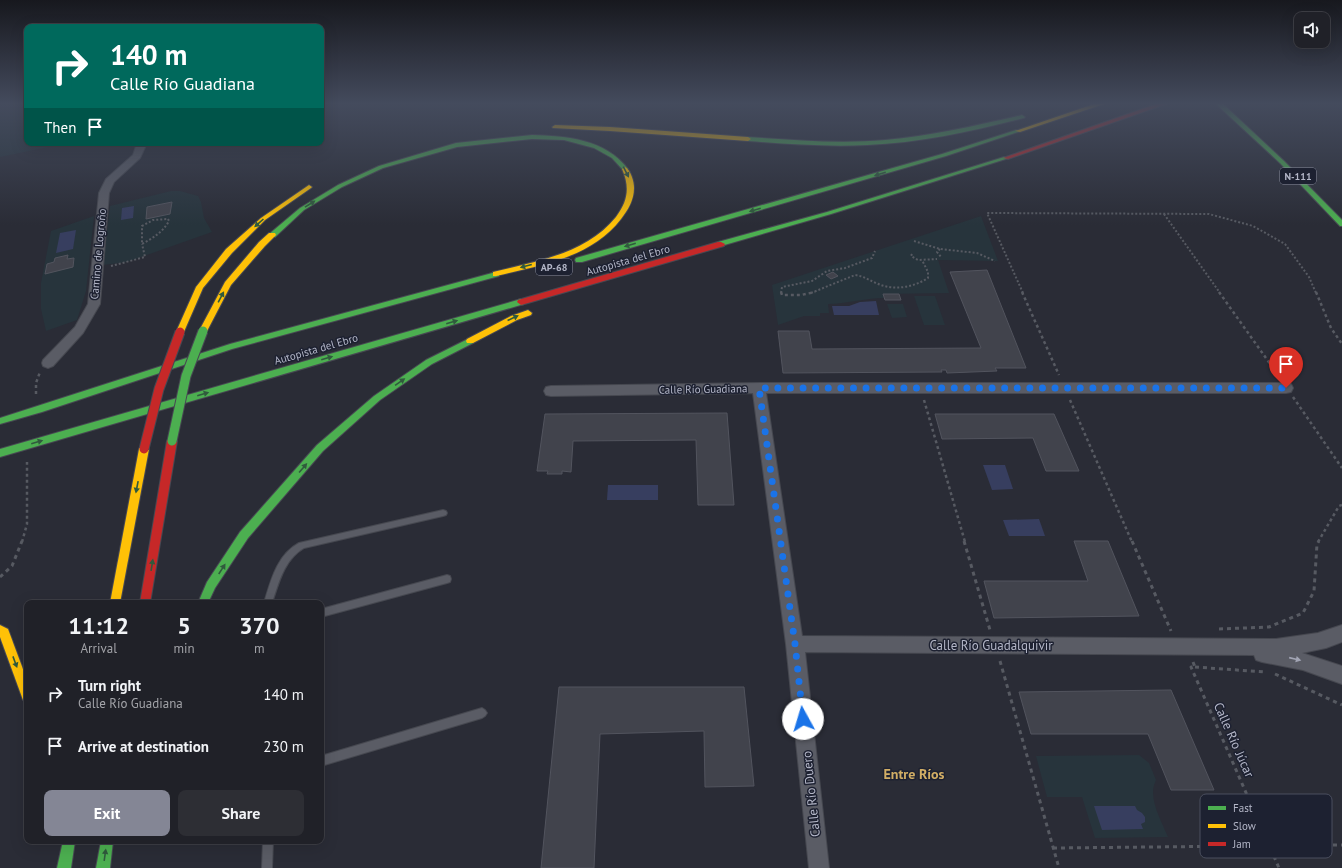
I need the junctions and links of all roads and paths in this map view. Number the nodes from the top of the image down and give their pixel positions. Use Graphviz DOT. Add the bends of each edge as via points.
graph roads {
  1 [pos="470,144"];
  2 [pos="584,144"];
  3 [pos="982,144"];
  4 [pos="1049,144"];
  5 [pos="1264,144"];
  6 [pos="141,146"];
  7 [pos="1016,155"];
  8 [pos="316,183"];
  9 [pos="1164,214"];
  10 [pos="1342,224"];
  11 [pos="914,241"];
  12 [pos="142,244"];
  13 [pos="940,249"];
  14 [pos="875,251"];
  15 [pos="912,254"];
  16 [pos="941,257"];
  17 [pos="937,259"];
  18 [pos="922,260"];
  19 [pos="996,261"];
  20 [pos="107,267"];
  21 [pos="566,298"];
  22 [pos="536,309"];
  23 [pos="1342,344"];
  24 [pos="192,360"];
  25 [pos="192,360"];
  26 [pos="192,360"];
  27 [pos="192,360"];
  28 [pos="48,363"];
  29 [pos="759,388"];
  30 [pos="1074,388"];
  31 [pos="1286,388"];
  32 [pos="551,391"];
  33 [pos="36,396"];
  34 [pos="25,414"];
  35 [pos="0,421"];
  36 [pos="0,453"];
  37 [pos="26,460"];
  38 [pos="1342,468"];
  39 [pos="1342,505"];
  40 [pos="444,513"];
  41 [pos="0,577"];
  42 [pos="447,579"];
  43 [pos="115,600"];
  44 [pos="146,600"];
  45 [pos="204,600"];
  46 [pos="269,600"];
  47 [pos="324,612"];
  48 [pos="1216,629"];
  49 [pos="0,630"];
  50 [pos="1164,631"];
  51 [pos="1172,631"];
  52 [pos="1342,633"];
  53 [pos="795,644"];
  54 [pos="1186,647"];
  55 [pos="1195,667"];
  56 [pos="1342,675"];
  57 [pos="24,688"];
  58 [pos="1342,705"];
  59 [pos="482,713"];
  60 [pos="324,759"];
  61 [pos="1246,794"];
  62 [pos="62,844"];
  63 [pos="68,844"];
  64 [pos="107,844"];
  65 [pos="268,844"];
  66 [pos="1332,845"];
  67 [pos="1342,845"];
  68 [pos="1200,847"];
  69 [pos="1053,848"];
  70 [pos="1274,858"];
  71 [pos="64,868"];
  72 [pos="103,868"];
  73 [pos="267,868"];
  74 [pos="819,868"];
  75 [pos="1279,868"];
  25 -- 1 [label="highway, one-way, bridge" via="203,331 228,284 262,244 302,209 340,186 381,167 456,145"];
  2 -- 26 [label="highway, one-way, bridge" via="614,157 626,170 631,184 630,201 616,222 604,235 589,245 567,254"];
  3 -- 34 [label="highway, Autopista del Ebro / AP-68, one-way" via="769,206"];
  4 -- 7 [label="highway, Autopista del Ebro / AP-68"];
  5 -- 10 [label="highway, N-111"];
  6 -- 28 [label="street, Camino de Logroño" via="136,156 110,181 104,193 94,304 78,330"];
  7 -- 21 [label="highway" via="954,182 905,198"];
  36 -- 7 [label="highway, Autopista del Ebro / AP-68, one-way" via="747,238"];
  8 -- 43 [label="highway, one-way, bridge" via="263,219 229,251 200,287 159,386 150,417"];
  9 -- 23 [label="path" via="1209,214 1253,226 1285,244 1309,277 1331,328"];
  9 -- 30 [label="path" via="987,213 1060,379 1070,379"];
  9 -- 31 [label="path"];
  11 -- 13 [label="path"];
  12 -- 12 [label="path" via="142,230 145,224 153,220 168,219 166,226"];
  12 -- 20 [label="path" via="145,257"];
  13 -- 16 [label="path" via="937,252"];
  13 -- 19 [label="path" via="977,253"];
  14 -- 18 [label="path" via="872,258 845,268 827,271 812,281 782,287 782,295 812,293 855,275 862,275 888,287 914,286 928,278"];
  15 -- 18 [label="path" via="911,256"];
  17 -- 18 [label="path"];
  45 -- 22 [label="highway, one-way" via="211,585 244,535 320,448 378,398 429,362"];
  44 -- 24 [label="highway, one-way, bridge" via="172,441"];
  27 -- 34 [label="highway, one-way, bridge"];
  28 -- 33 [label="path" via="39,374"];
  29 -- 30 [label="street, Calle Río Guadiana"];
  29 -- 32 [label="street, Calle Río Guadiana"];
  29 -- 53 [label="street, Calle Río Duero"];
  30 -- 31 [label="street, Calle Río Guadiana"];
  30 -- 51 [label="path" via="1080,399 1070,399"];
  31 -- 38 [label="path"];
  34 -- 35 [label="highway, Autopista del Ebro / AP-68"];
  37 -- 41 [label="path" via="27,524 12,566"];
  39 -- 48 [label="path" via="1317,544 1314,591 1303,613 1269,627"];
  40 -- 46 [label="lane" via="294,548 279,570"];
  42 -- 47 [label="lane"];
  49 -- 57 [label="highway, one-way" via="4,633"];
  50 -- 51 [label="path"];
  51 -- 54 [label="path, Calle Río Júcar" via="1179,631"];
  52 -- 54 [label="street, Calle Río Guadalquivir" via="1308,644 1276,647"];
  53 -- 54 [label="street, Calle Río Guadalquivir"];
  53 -- 74 [label="street, Calle Río Duero"];
  54 -- 55 [label="path, Calle Río Júcar"];
  54 -- 56 [label="street, Calle Río Guadalquivir, one-way" via="1291,658 1328,668"];
  55 -- 58 [label="path" via="1273,673"];
  55 -- 61 [label="path, Calle Río Júcar" via="1191,667"];
  59 -- 60 [label="lane"];
  62 -- 71 [label="highway"];
  63 -- 71 [label="highway"];
  72 -- 64 [label="highway, one-way"];
  65 -- 73 [label="lane"];
  66 -- 67 [label="path"];
  68 -- 69 [label="path"];
  70 -- 75 [label="path, Calle Río Júcar"];
}
